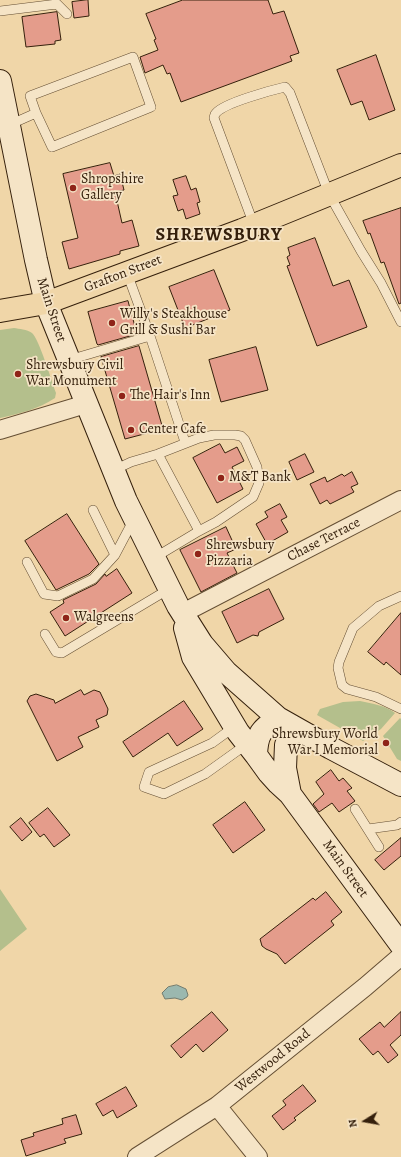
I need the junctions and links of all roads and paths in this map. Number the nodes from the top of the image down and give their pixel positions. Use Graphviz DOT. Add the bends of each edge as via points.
graph roads {
  1 [pos="0,11"];
  2 [pos="67,14"];
  3 [pos="0,81"];
  4 [pos="36,113"];
  5 [pos="9,125"];
  6 [pos="401,165"];
  7 [pos="329,194"];
  8 [pos="254,225"];
  9 [pos="128,273"];
  10 [pos="46,304"];
  11 [pos="0,311"];
  12 [pos="401,322"];
  13 [pos="150,336"];
  14 [pos="69,360"];
  15 [pos="86,404"];
  16 [pos="0,430"];
  17 [pos="184,442"];
  18 [pos="158,454"];
  19 [pos="113,470"];
  20 [pos="401,500"];
  21 [pos="93,510"];
  22 [pos="134,518"];
  23 [pos="199,530"];
  24 [pos="115,555"];
  25 [pos="154,558"];
  26 [pos="27,562"];
  27 [pos="170,589"];
  28 [pos="401,596"];
  29 [pos="182,613"];
  30 [pos="45,634"];
  31 [pos="401,709"];
  32 [pos="286,722"];
  33 [pos="234,727"];
  34 [pos="252,749"];
  35 [pos="401,785"];
  36 [pos="290,794"];
  37 [pos="355,809"];
  38 [pos="401,822"];
  39 [pos="368,829"];
  40 [pos="379,846"];
  41 [pos="401,945"];
  42 [pos="401,956"];
  43 [pos="217,1106"];
  44 [pos="137,1157"];
  45 [pos="258,1157"];
  1 -- 2 [label="lane" via="57,4"];
  3 -- 5 [label="main road, Main Street"];
  4 -- 4 [label="lane" via="52,147 152,106 132,57 30,96"];
  4 -- 5 [label="lane"];
  5 -- 10 [label="main road, Main Street"];
  6 -- 7 [label="main road, Grafton Street"];
  7 -- 8 [label="main road, Grafton Street"];
  7 -- 8 [label="lane" via="288,89 285,87 267,91 241,100 218,111 214,118"];
  7 -- 12 [label="lane"];
  8 -- 9 [label="main road, Grafton Street"];
  9 -- 10 [label="main road, Grafton Street"];
  9 -- 13 [label="lane"];
  10 -- 11 [label="main road, Grafton Street"];
  10 -- 14 [label="main road, Main Street"];
  13 -- 14 [label="lane"];
  13 -- 17 [label="lane"];
  14 -- 15 [label="main road, Main Street"];
  15 -- 16 [label="street"];
  15 -- 19 [label="main road, Main Street"];
  17 -- 18 [label="lane"];
  17 -- 23 [label="lane" via="214,435 241,436 258,467 259,483 253,497 216,522"];
  18 -- 19 [label="lane"];
  18 -- 23 [label="lane"];
  19 -- 22 [label="main road, Main Street"];
  20 -- 29 [label="street, Chase Terrace"];
  21 -- 24 [label="lane"];
  22 -- 24 [label="lane"];
  22 -- 25 [label="main road, Main Street"];
  23 -- 25 [label="lane"];
  24 -- 26 [label="lane" via="93,579 58,596 44,594"];
  25 -- 27 [label="main road, Main Street"];
  27 -- 29 [label="main road, Main Street"];
  27 -- 30 [label="lane" via="62,653 56,652"];
  28 -- 31 [label="lane" via="379,606 353,628 338,668 342,685 347,689 376,697"];
  29 -- 32 [label="main road, Main Street" via="202,644 226,672"];
  29 -- 33 [label="main road, Main Street" via="193,657"];
  32 -- 34 [label="main road" via="263,729"];
  32 -- 35 [label="main road"];
  32 -- 36 [label="main road, Main Street" via="285,768"];
  33 -- 34 [label="main road, Main Street"];
  33 -- 34 [label="lane" via="212,743 149,772 144,787 164,794"];
  34 -- 36 [label="main road, Main Street" via="269,773"];
  36 -- 41 [label="main road, Main Street"];
  37 -- 39 [label="lane"];
  38 -- 39 [label="lane" via="397,825"];
  39 -- 40 [label="lane"];
  42 -- 43 [label="street, Westwood Road"];
  43 -- 44 [label="street, Westwood Road"];
  43 -- 45 [label="street"];
}
